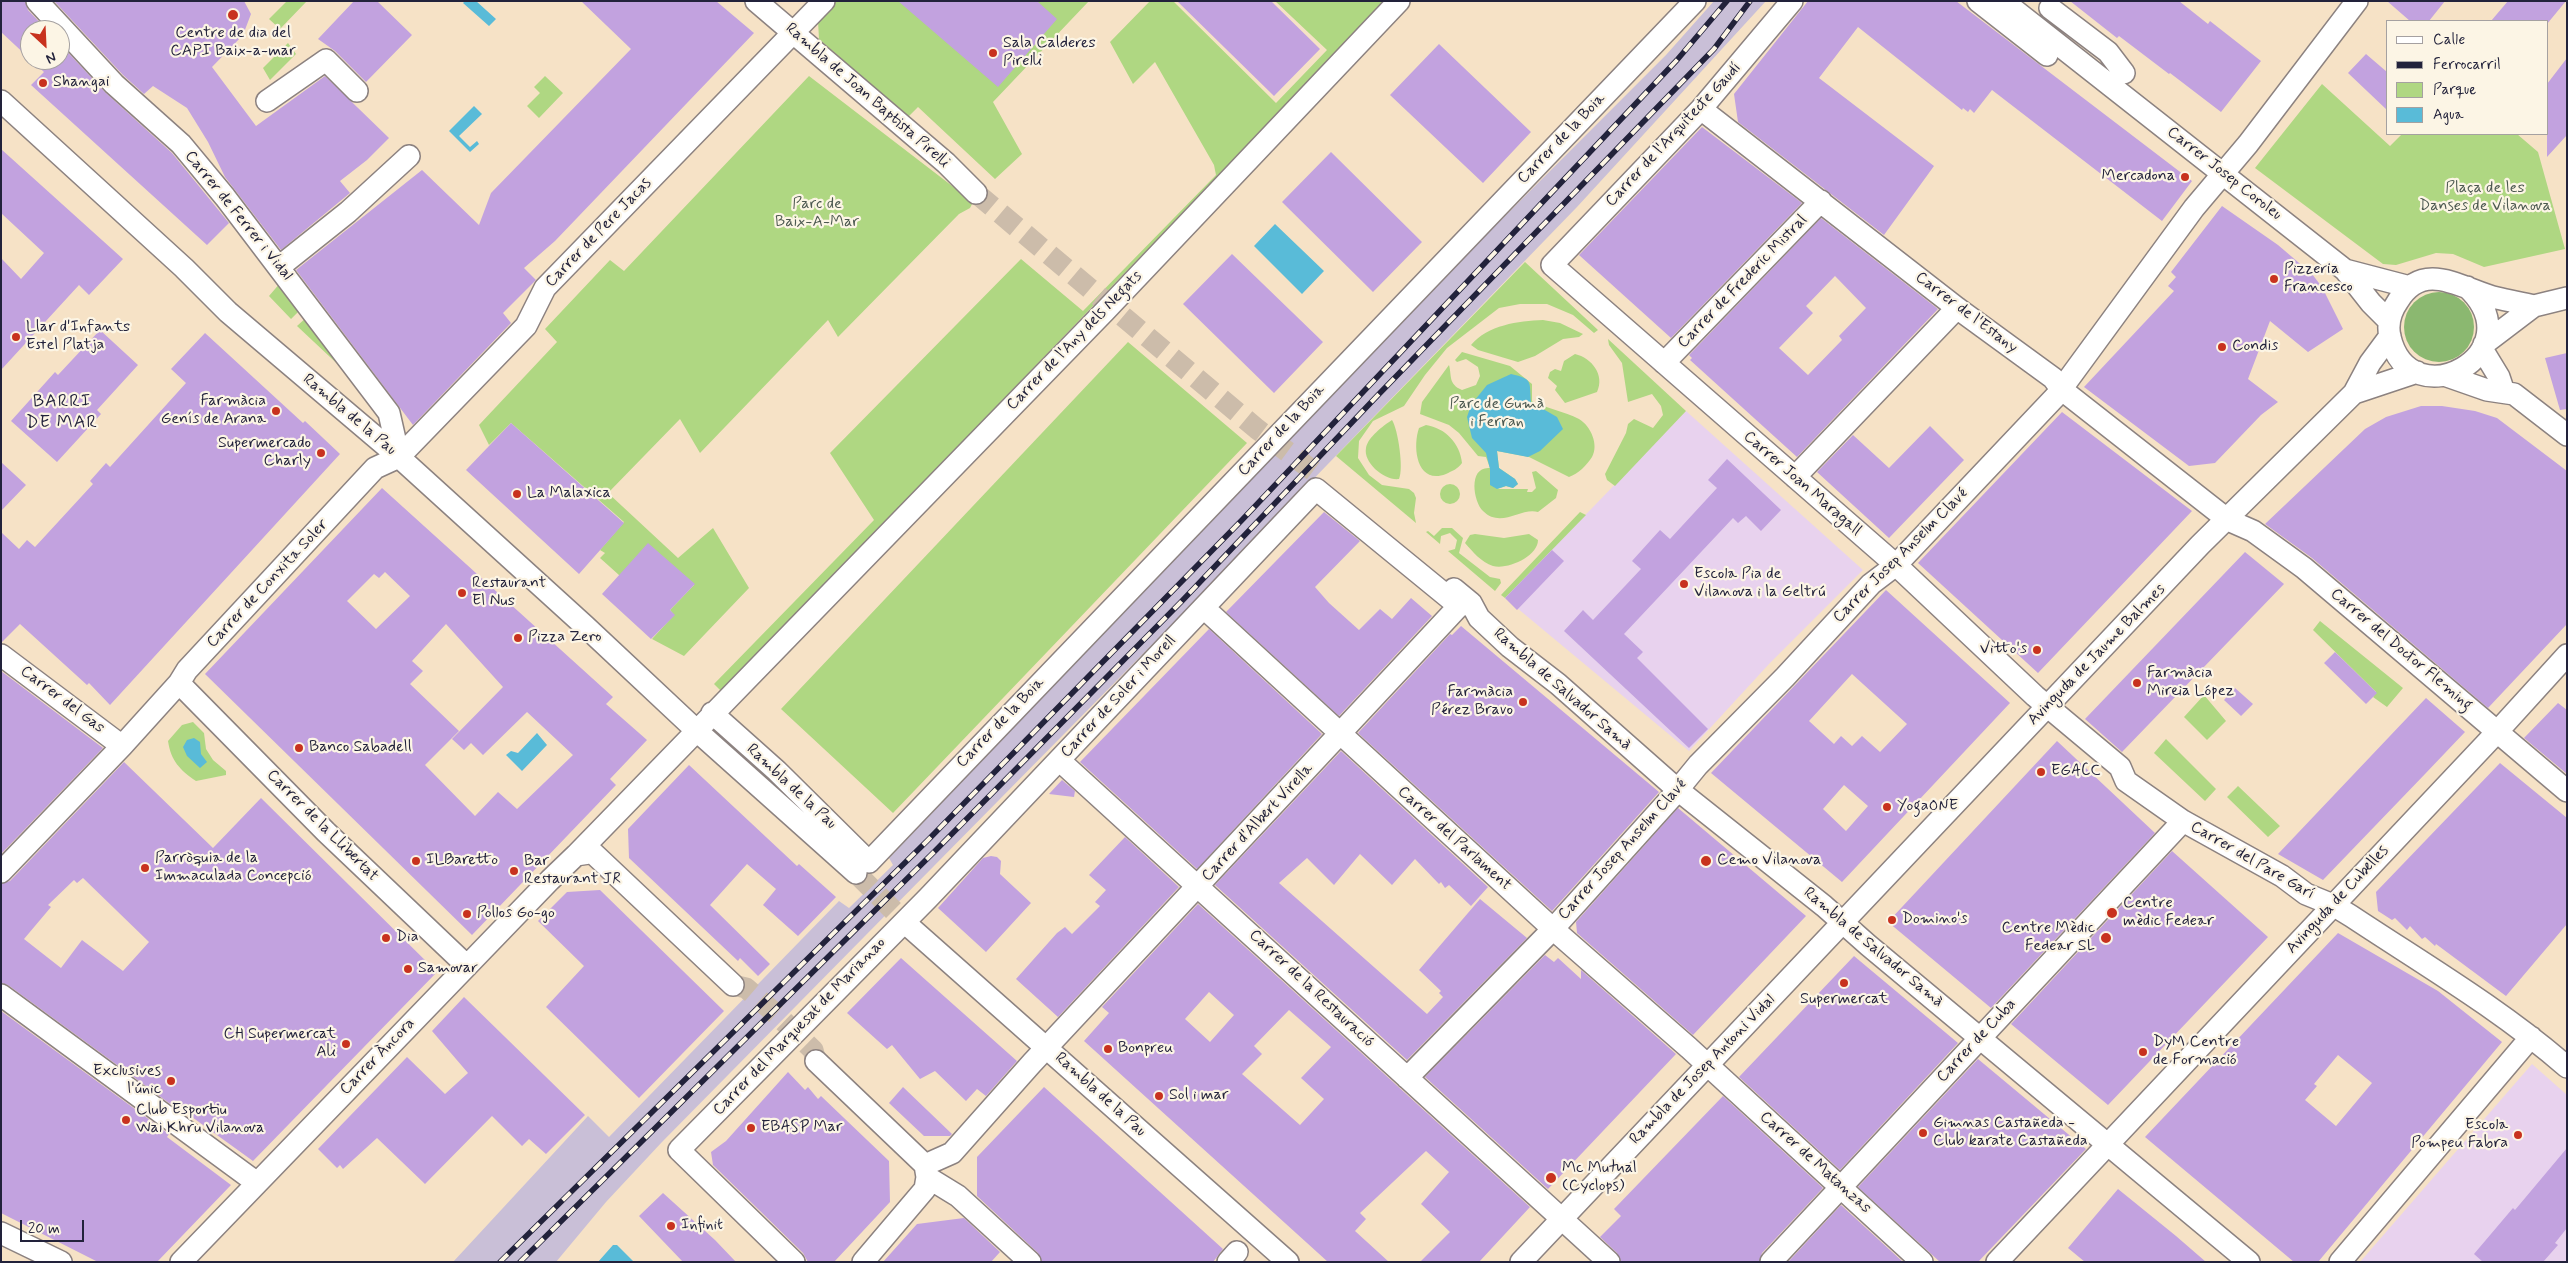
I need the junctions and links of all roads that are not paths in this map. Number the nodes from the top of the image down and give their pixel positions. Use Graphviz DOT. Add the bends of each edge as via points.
graph roads {
  1 [pos="37,1"];
  2 [pos="756,1"];
  3 [pos="824,1"];
  4 [pos="1398,1"];
  5 [pos="1695,1"];
  6 [pos="1792,1"];
  7 [pos="1978,1"];
  8 [pos="2003,1"];
  9 [pos="2358,1"];
  10 [pos="2050,8"];
  11 [pos="793,33"];
  12 [pos="2124,73"];
  13 [pos="2102,80"];
  14 [pos="357,91"];
  15 [pos="1,101"];
  16 [pos="267,101"];
  17 [pos="1701,109"];
  18 [pos="409,156"];
  19 [pos="2223,173"];
  20 [pos="976,193"];
  21 [pos="1821,201"];
  22 [pos="1552,265"];
  23 [pos="279,267"];
  24 [pos="2346,270"];
  25 [pos="2410,287"];
  26 [pos="2467,288"];
  27 [pos="2567,298"];
  28 [pos="2534,306"];
  29 [pos="1957,308"];
  30 [pos="2390,328"];
  31 [pos="2483,347"];
  32 [pos="1664,363"];
  33 [pos="2417,372"];
  34 [pos="2447,376"];
  35 [pos="2061,389"];
  36 [pos="2504,392"];
  37 [pos="2354,393"];
  38 [pos="2567,435"];
  39 [pos="399,457"];
  40 [pos="1795,477"];
  41 [pos="1318,482"];
  42 [pos="359,486"];
  43 [pos="2228,520"];
  44 [pos="1896,565"];
  45 [pos="1465,604"];
  46 [pos="1204,608"];
  47 [pos="1,654"];
  48 [pos="2567,655"];
  49 [pos="179,684"];
  50 [pos="2048,707"];
  51 [pos="712,713"];
  52 [pos="696,731"];
  53 [pos="2497,732"];
  54 [pos="1340,735"];
  55 [pos="122,746"];
  56 [pos="1060,760"];
  57 [pos="1678,790"];
  58 [pos="2567,791"];
  59 [pos="2183,820"];
  60 [pos="587,849"];
  61 [pos="862,867"];
  62 [pos="1,872"];
  63 [pos="1198,886"];
  64 [pos="922,904"];
  65 [pos="2332,905"];
  66 [pos="1844,923"];
  67 [pos="912,929"];
  68 [pos="1553,929"];
  69 [pos="467,966"];
  70 [pos="733,985"];
  71 [pos="1,995"];
  72 [pos="1981,1036"];
  73 [pos="2531,1037"];
  74 [pos="1047,1048"];
  75 [pos="816,1061"];
  76 [pos="1708,1065"];
  77 [pos="2567,1067"];
  78 [pos="1407,1078"];
  79 [pos="2107,1144"];
  80 [pos="926,1177"];
  81 [pos="257,1183"];
  82 [pos="1842,1186"];
  83 [pos="1561,1219"];
  84 [pos="1,1232"];
  85 [pos="60,1262"];
  86 [pos="181,1262"];
  87 [pos="794,1262"];
  88 [pos="863,1262"];
  89 [pos="1030,1262"];
  90 [pos="1288,1262"];
  91 [pos="1521,1262"];
  92 [pos="1609,1262"];
  93 [pos="1771,1262"];
  94 [pos="1922,1262"];
  95 [pos="1997,1262"];
  96 [pos="2249,1262"];
  97 [pos="2340,1262"];
  1 -- 23 [label="street, Carrer de Ferrer i Vidal" via="114,84 181,144"];
  2 -- 11 [label="street, Rambla de Joan Baptista Pirelli"];
  3 -- 11 [label="street, Carrer de Pere Jacas"];
  4 -- 51 [label="street, Carrer de l'Any dels Negats" via="1112,304"];
  5 -- 61 [label="street, Carrer de la Boia"];
  6 -- 17 [label="street, Carrer de l'Arquitecte Gaudí"];
  7 -- 13 [label="street" via="2083,84"];
  8 -- 13 [label="street, Carrer Josep Coroleu"];
  9 -- 19 [label="street, Carrer Josep Anselm Clavé"];
  10 -- 12 [label="street" via="2108,52"];
  11 -- 20 [label="street, Rambla de Joan Baptista Pirelli"];
  11 -- 39 [label="street, Carrer de Pere Jacas" via="545,288 526,326"];
  13 -- 19 [label="street, Carrer Josep Coroleu"];
  14 -- 16 [label="street" via="326,60"];
  15 -- 39 [label="street, Rambla de la Pau" via="228,312"];
  17 -- 21 [label="street, Carrer de l'Estany"];
  17 -- 22 [label="street, Carrer de l'Arquitecte Gaudí"];
  18 -- 23 [label="street" via="348,212"];
  19 -- 24 [label="street, Carrer Josep Coroleu"];
  19 -- 35 [label="street, Carrer Josep Anselm Clavé"];
  21 -- 29 [label="street, Carrer de l'Estany"];
  21 -- 32 [label="street, Carrer de Frederic Mistral"];
  22 -- 32 [label="street, Carrer Joan Maragall"];
  23 -- 39 [label="street, Carrer de Ferrer i Vidal" via="389,413"];
  24 -- 25 [label="street, Carrer Josep Coroleu"];
  24 -- 30 [label="street, Carrer Josep Coroleu"];
  25 -- 26 [label="street" via="2429,279 2439,279"];
  25 -- 30 [label="street" via="2397,302"];
  26 -- 28 [label="street"];
  26 -- 31 [label="street" via="2476,296 2486,319"];
  27 -- 28 [label="street"];
  28 -- 31 [label="street"];
  29 -- 35 [label="street, Carrer de l'Estany" via="2054,378"];
  29 -- 40 [label="street"];
  30 -- 33 [label="street" via="2399,357"];
  30 -- 37 [label="street"];
  31 -- 34 [label="street" via="2473,362"];
  31 -- 36 [label="street"];
  32 -- 40 [label="street, Carrer Joan Maragall"];
  33 -- 34 [label="street"];
  33 -- 37 [label="street"];
  34 -- 36 [label="street" via="2487,390"];
  35 -- 43 [label="street, Carrer de l'Estany"];
  35 -- 44 [label="street, Carrer Josep Anselm Clavé"];
  36 -- 38 [label="street" via="2514,394"];
  37 -- 43 [label="street, Avinguda de Jaume Balmes"];
  39 -- 42 [label="street, Carrer de Pere Jacas" via="374,468"];
  39 -- 52 [label="street, Rambla de la Pau"];
  40 -- 44 [label="street, Carrer Joan Maragall"];
  41 -- 45 [label="street, Rambla de Salvador Samà"];
  41 -- 46 [label="street, Carrer de Soler i Morell"];
  42 -- 49 [label="street, Carrer de Conxita Soler" via="187,670"];
  43 -- 50 [label="street, Avinguda de Jaume Balmes" via="2200,545"];
  43 -- 53 [label="street, Carrer del Doctor Fleming" via="2253,530 2304,568"];
  44 -- 50 [label="street, Carrer Joan Maragall"];
  44 -- 57 [label="street, Carrer Josep Anselm Clavé" via="1872,584 1698,765"];
  45 -- 54 [label="street, Carrer d'Albert Virella"];
  45 -- 57 [label="street, Rambla de Salvador Samà" via="1510,647 1558,684"];
  46 -- 54 [label="street, Carrer del Parlament"];
  46 -- 56 [label="street, Carrer de Soler i Morell"];
  47 -- 55 [label="street, Carrer del Gas"];
  48 -- 53 [label="street, Avinguda de Cubelles"];
  49 -- 55 [label="street, Carrer de Conxita Soler"];
  49 -- 69 [label="street, Carrer de la Llibertat" via="326,832"];
  50 -- 59 [label="street, Carrer del Pare Garí" via="2120,767 2126,780"];
  50 -- 66 [label="street, Avinguda de Jaume Balmes"];
  51 -- 52 [label="street"];
  51 -- 61 [label="street, Rambla de la Pau" via="776,771"];
  52 -- 60 [label="street, Carrer Àncora"];
  52 -- 61 [label="street, Rambla de la Pau"];
  53 -- 58 [label="street, Carrer del Doctor Fleming"];
  53 -- 65 [label="street, Avinguda de Cubelles"];
  54 -- 63 [label="street, Carrer d'Albert Virella"];
  54 -- 68 [label="street, Carrer del Parlament"];
  55 -- 62 [label="street, Carrer de Conxita Soler"];
  56 -- 63 [label="street, Carrer de la Restauració"];
  56 -- 64 [label="street, Carrer de Soler i Morell"];
  57 -- 66 [label="street, Rambla de Salvador Samà"];
  57 -- 68 [label="street, Carrer Josep Anselm Clavé"];
  59 -- 65 [label="street, Carrer del Pare Garí" via="2282,876 2306,894"];
  59 -- 72 [label="street, Carrer de Cuba"];
  60 -- 69 [label="street, Carrer Àncora"];
  60 -- 70 [label="street"];
  63 -- 74 [label="street, Carrer d'Albert Virella"];
  63 -- 78 [label="street, Carrer de la Restauració"];
  64 -- 87 [label="street, Carrer del Marquesat de Marianao" via="679,1150"];
  65 -- 73 [label="street, Carrer del Pare Garí" via="2470,993"];
  65 -- 79 [label="street, Avinguda de Cubelles"];
  66 -- 72 [label="street, Rambla de Salvador Samà"];
  66 -- 76 [label="street, Rambla de Josep Antoni Vidal"];
  67 -- 74 [label="street, Rambla de la Pau"];
  68 -- 76 [label="street, Carrer del Parlament"];
  68 -- 78 [label="street, Carrer Josep Anselm Clavé"];
  69 -- 81 [label="street, Carrer Àncora"];
  71 -- 81 [label="street"];
  72 -- 79 [label="street, Rambla de Salvador Samà"];
  72 -- 82 [label="street, Carrer de Cuba"];
  73 -- 77 [label="street, Carrer del Pare Garí"];
  73 -- 97 [label="street"];
  74 -- 80 [label="street, Carrer d'Albert Virella" via="952,1154"];
  74 -- 90 [label="street, Rambla de la Pau"];
  75 -- 80 [label="street"];
  76 -- 82 [label="street, Carrer de Matanzas"];
  76 -- 83 [label="street, Rambla de Josep Antoni Vidal"];
  78 -- 83 [label="street, Carrer de la Restauració"];
  79 -- 95 [label="street, Avinguda de Cubelles"];
  79 -- 96 [label="street, Rambla de Salvador Samà"];
  80 -- 88 [label="street"];
  80 -- 89 [label="street" via="958,1196"];
  81 -- 86 [label="street, Carrer Àncora"];
  82 -- 93 [label="street, Carrer de Cuba"];
  82 -- 94 [label="street, Carrer de Matanzas"];
  83 -- 91 [label="street, Rambla de Josep Antoni Vidal"];
  83 -- 92 [label="street, Carrer de la Restauració"];
  84 -- 85 [label="street"];
}
